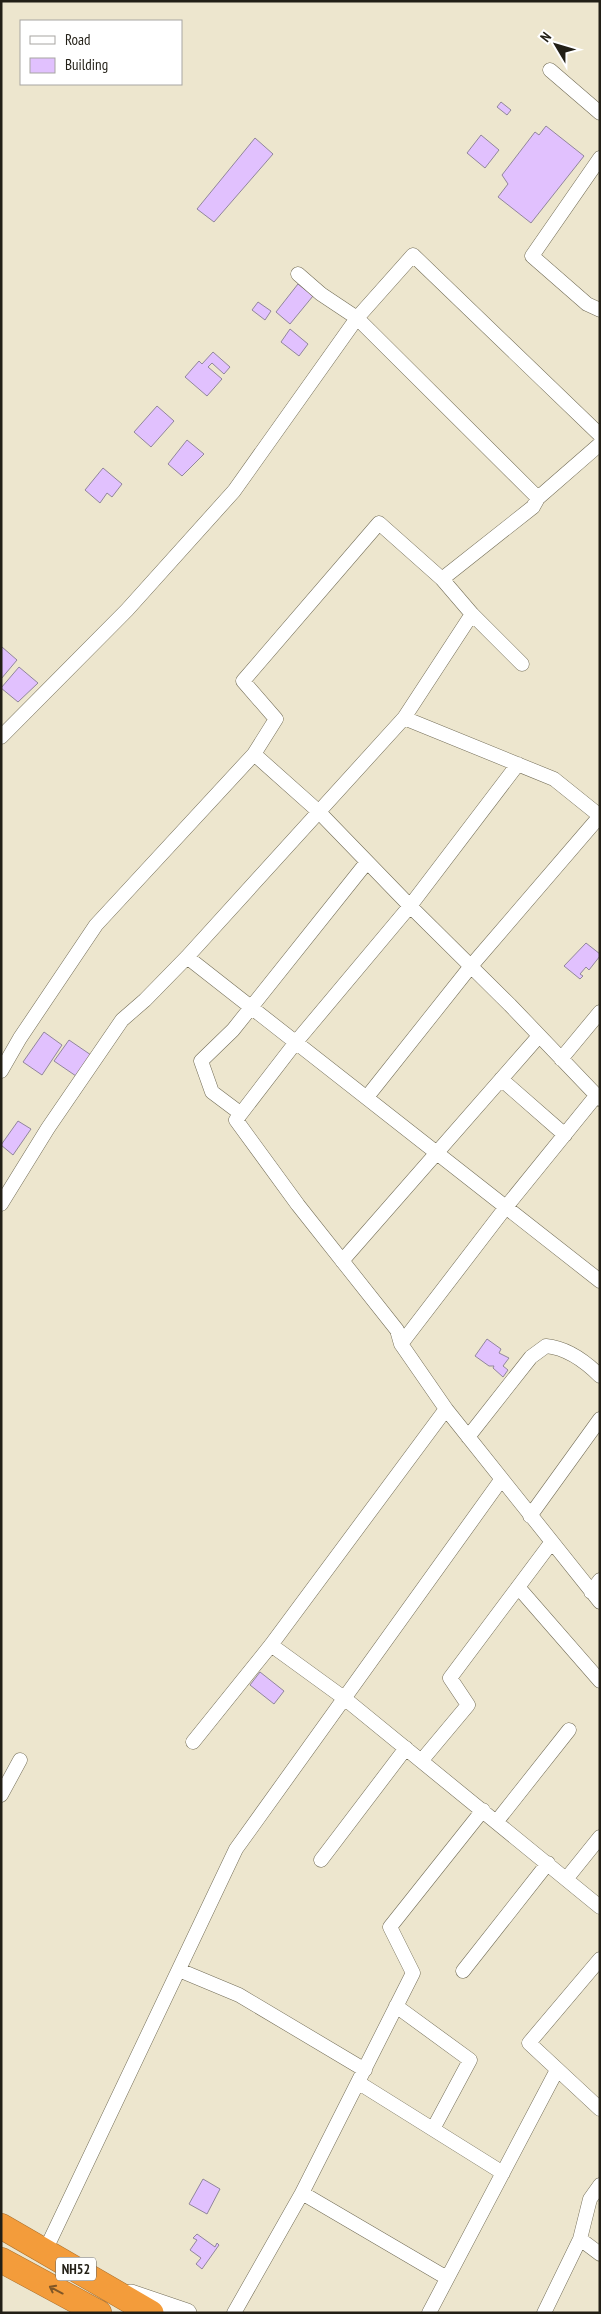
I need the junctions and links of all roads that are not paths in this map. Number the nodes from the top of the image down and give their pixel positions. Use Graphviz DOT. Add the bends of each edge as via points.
graph roads {
  1 [pos="550,70"];
  2 [pos="600,112"];
  3 [pos="600,158"];
  4 [pos="298,274"];
  5 [pos="600,310"];
  6 [pos="357,318"];
  7 [pos="600,435"];
  8 [pos="600,444"];
  9 [pos="538,498"];
  10 [pos="442,579"];
  11 [pos="472,614"];
  12 [pos="522,664"];
  13 [pos="404,718"];
  14 [pos="1,737"];
  15 [pos="254,754"];
  16 [pos="518,764"];
  17 [pos="318,811"];
  18 [pos="600,816"];
  19 [pos="367,862"];
  20 [pos="410,906"];
  21 [pos="187,956"];
  22 [pos="471,966"];
  23 [pos="251,1007"];
  24 [pos="600,1012"];
  25 [pos="540,1036"];
  26 [pos="296,1042"];
  27 [pos="561,1058"];
  28 [pos="1,1072"];
  29 [pos="502,1080"];
  30 [pos="367,1097"];
  31 [pos="598,1097"];
  32 [pos="240,1112"];
  33 [pos="565,1135"];
  34 [pos="438,1153"];
  35 [pos="1,1204"];
  36 [pos="506,1206"];
  37 [pos="342,1261"];
  38 [pos="600,1281"];
  39 [pos="401,1344"];
  40 [pos="600,1376"];
  41 [pos="446,1409"];
  42 [pos="600,1419"];
  43 [pos="468,1438"];
  44 [pos="501,1480"];
  45 [pos="530,1516"];
  46 [pos="551,1543"];
  47 [pos="600,1580"];
  48 [pos="518,1588"];
  49 [pos="595,1597"];
  50 [pos="271,1645"];
  51 [pos="600,1681"];
  52 [pos="344,1698"];
  53 [pos="569,1730"];
  54 [pos="193,1742"];
  55 [pos="406,1748"];
  56 [pos="20,1760"];
  57 [pos="422,1760"];
  58 [pos="1,1795"];
  59 [pos="482,1810"];
  60 [pos="497,1821"];
  61 [pos="600,1837"];
  62 [pos="321,1860"];
  63 [pos="548,1863"];
  64 [pos="567,1878"];
  65 [pos="600,1907"];
  66 [pos="600,1958"];
  67 [pos="179,1970"];
  68 [pos="463,1971"];
  69 [pos="396,2006"];
  70 [pos="365,2070"];
  71 [pos="557,2070"];
  72 [pos="359,2083"];
  73 [pos="598,2104"];
  74 [pos="433,2129"];
  75 [pos="502,2173"];
  76 [pos="600,2185"];
  77 [pos="302,2193"];
  78 [pos="1,2226"];
  79 [pos="580,2239"];
  80 [pos="45,2251"];
  81 [pos="600,2254"];
  82 [pos="1,2260"];
  83 [pos="447,2278"];
  84 [pos="104,2285"];
  85 [pos="94,2311"];
  86 [pos="151,2313"];
  87 [pos="187,2313"];
  88 [pos="234,2313"];
  89 [pos="430,2313"];
  90 [pos="544,2313"];
  1 -- 2 [label="street"];
  3 -- 5 [label="street" via="532,256 586,304"];
  4 -- 6 [label="street"];
  6 -- 7 [label="street" via="413,255"];
  6 -- 9 [label="street"];
  6 -- 14 [label="street" via="234,491 128,610"];
  8 -- 9 [label="street"];
  9 -- 10 [label="street" via="533,507"];
  10 -- 11 [label="street"];
  10 -- 15 [label="street" via="379,523 243,681 276,719"];
  11 -- 12 [label="street"];
  11 -- 13 [label="street"];
  13 -- 16 [label="street"];
  13 -- 17 [label="street"];
  15 -- 17 [label="street"];
  15 -- 28 [label="street" via="96,925"];
  16 -- 18 [label="street" via="554,779"];
  16 -- 20 [label="street"];
  17 -- 19 [label="street"];
  17 -- 21 [label="street"];
  18 -- 22 [label="street"];
  19 -- 20 [label="street"];
  19 -- 23 [label="street"];
  20 -- 22 [label="street"];
  20 -- 26 [label="street"];
  21 -- 23 [label="street"];
  21 -- 35 [label="street" via="146,1000 122,1020"];
  22 -- 25 [label="street"];
  22 -- 30 [label="street"];
  23 -- 26 [label="street"];
  23 -- 32 [label="street" via="201,1061 212,1092"];
  24 -- 27 [label="street"];
  25 -- 27 [label="street"];
  25 -- 29 [label="street"];
  26 -- 30 [label="street"];
  26 -- 32 [label="street"];
  27 -- 31 [label="street"];
  29 -- 33 [label="street"];
  29 -- 34 [label="street"];
  30 -- 34 [label="street"];
  31 -- 33 [label="street"];
  32 -- 37 [label="street" via="236,1120 256,1150"];
  33 -- 36 [label="street"];
  34 -- 36 [label="street"];
  34 -- 37 [label="street"];
  36 -- 38 [label="street"];
  36 -- 39 [label="street"];
  37 -- 39 [label="street" via="397,1330"];
  39 -- 41 [label="street"];
  40 -- 43 [label="street" via="571,1353 546,1346 531,1357"];
  41 -- 43 [label="street"];
  41 -- 50 [label="street"];
  42 -- 45 [label="street"];
  43 -- 44 [label="street"];
  44 -- 45 [label="street"];
  44 -- 52 [label="street"];
  45 -- 46 [label="street"];
  46 -- 48 [label="street"];
  46 -- 49 [label="street"];
  47 -- 49 [label="street"];
  48 -- 51 [label="street"];
  48 -- 57 [label="street" via="450,1678 468,1705"];
  50 -- 52 [label="street"];
  50 -- 54 [label="street"];
  52 -- 55 [label="street"];
  52 -- 67 [label="street" via="236,1849"];
  53 -- 60 [label="street"];
  55 -- 57 [label="street"];
  55 -- 62 [label="street"];
  56 -- 58 [label="street"];
  57 -- 59 [label="street"];
  59 -- 60 [label="street"];
  59 -- 69 [label="street" via="390,1927 412,1973"];
  60 -- 63 [label="street"];
  61 -- 64 [label="street"];
  63 -- 64 [label="street"];
  63 -- 68 [label="street"];
  64 -- 65 [label="street"];
  66 -- 71 [label="street" via="529,2043"];
  67 -- 70 [label="street" via="238,1995"];
  67 -- 80 [label="street"];
  69 -- 70 [label="street"];
  69 -- 74 [label="street" via="470,2060"];
  70 -- 72 [label="street"];
  71 -- 73 [label="street"];
  71 -- 75 [label="street"];
  72 -- 74 [label="street"];
  72 -- 77 [label="street"];
  74 -- 75 [label="street"];
  75 -- 83 [label="street"];
  76 -- 79 [label="street" via="590,2199"];
  77 -- 83 [label="street"];
  77 -- 88 [label="street"];
  78 -- 80 [label="highway, NH52"];
  79 -- 81 [label="street"];
  79 -- 90 [label="street"];
  80 -- 84 [label="highway, NH52"];
  85 -- 82 [label="highway, NH52, one-way"];
  83 -- 89 [label="street"];
  84 -- 86 [label="highway, NH52"];
  84 -- 87 [label="main road"];
}
